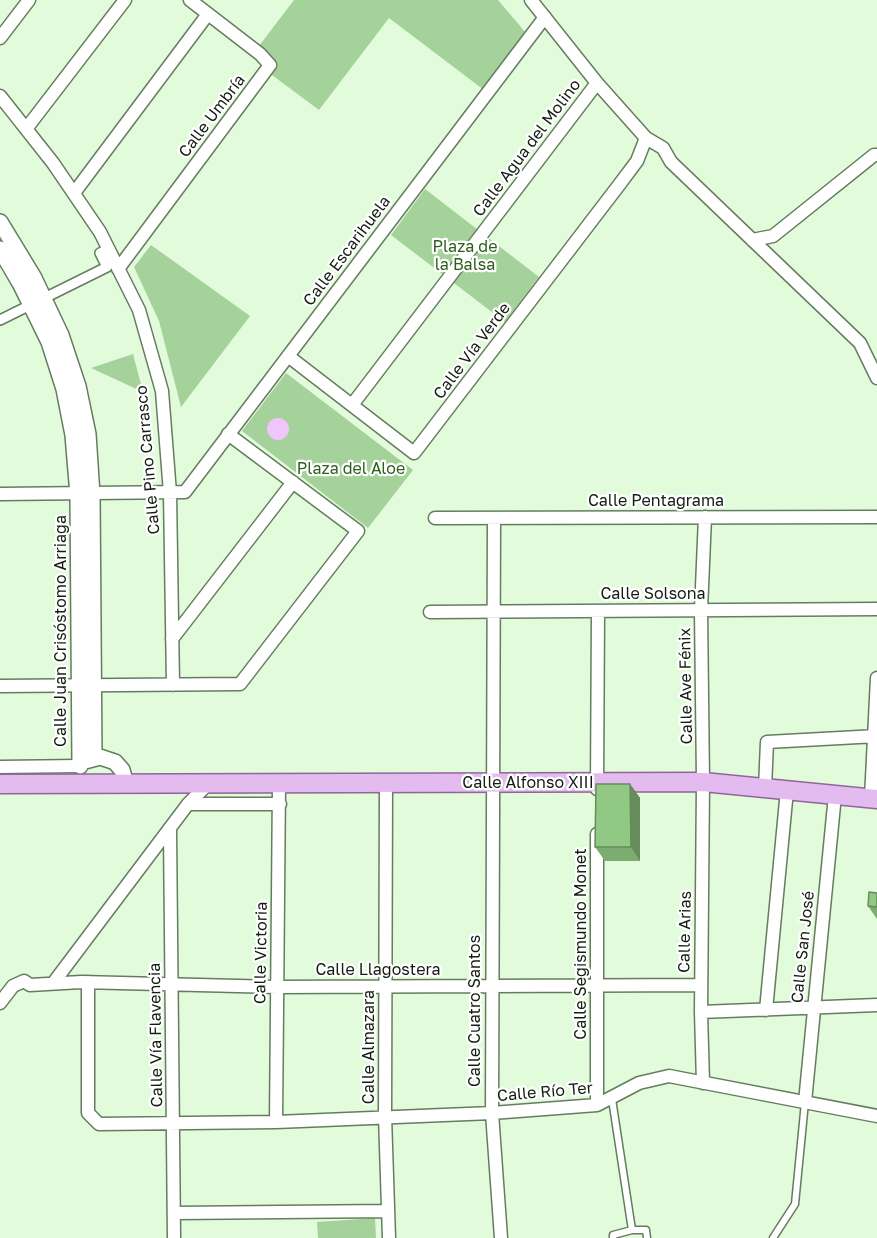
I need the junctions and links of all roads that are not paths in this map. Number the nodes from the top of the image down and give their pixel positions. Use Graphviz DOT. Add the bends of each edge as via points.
graph roads {
  1 [pos="30,0"];
  2 [pos="125,0"];
  3 [pos="190,0"];
  4 [pos="531,0"];
  5 [pos="208,14"];
  6 [pos="546,17"];
  7 [pos="0,38"];
  8 [pos="597,83"];
  9 [pos="0,96"];
  10 [pos="26,129"];
  11 [pos="646,138"];
  12 [pos="876,154"];
  13 [pos="74,194"];
  14 [pos="0,222"];
  15 [pos="773,236"];
  16 [pos="752,240"];
  17 [pos="0,249"];
  18 [pos="108,249"];
  19 [pos="768,256"];
  20 [pos="118,268"];
  21 [pos="38,301"];
  22 [pos="0,320"];
  23 [pos="288,356"];
  24 [pos="877,378"];
  25 [pos="352,405"];
  26 [pos="228,435"];
  27 [pos="293,482"];
  28 [pos="170,493"];
  29 [pos="0,494"];
  30 [pos="85,495"];
  31 [pos="705,517"];
  32 [pos="877,517"];
  33 [pos="435,518"];
  34 [pos="494,518"];
  35 [pos="877,609"];
  36 [pos="701,610"];
  37 [pos="491,611"];
  38 [pos="598,611"];
  39 [pos="430,612"];
  40 [pos="172,639"];
  41 [pos="877,678"];
  42 [pos="173,685"];
  43 [pos="0,686"];
  44 [pos="86,686"];
  45 [pos="876,736"];
  46 [pos="94,758"];
  47 [pos="80,766"];
  48 [pos="0,767"];
  49 [pos="704,782"];
  50 [pos="386,783"];
  51 [pos="493,783"];
  52 [pos="597,783"];
  53 [pos="0,784"];
  54 [pos="73,784"];
  55 [pos="126,784"];
  56 [pos="208,784"];
  57 [pos="279,784"];
  58 [pos="765,788"];
  59 [pos="787,790"];
  60 [pos="835,795"];
  61 [pos="874,798"];
  62 [pos="188,804"];
  63 [pos="280,804"];
  64 [pos="170,831"];
  65 [pos="54,982"];
  66 [pos="88,982"];
  67 [pos="492,985"];
  68 [pos="701,985"];
  69 [pos="171,986"];
  70 [pos="597,986"];
  71 [pos="277,987"];
  72 [pos="386,987"];
  73 [pos="2,996"];
  74 [pos="877,1005"];
  75 [pos="814,1008"];
  76 [pos="766,1010"];
  77 [pos="701,1012"];
  78 [pos="703,1083"];
  79 [pos="612,1099"];
  80 [pos="805,1102"];
  81 [pos="597,1105"];
  82 [pos="492,1113"];
  83 [pos="385,1116"];
  84 [pos="877,1116"];
  85 [pos="276,1122"];
  86 [pos="175,1124"];
  87 [pos="387,1211"];
  88 [pos="175,1213"];
  89 [pos="632,1230"];
  90 [pos="174,1238"];
  91 [pos="389,1238"];
  92 [pos="501,1238"];
  93 [pos="613,1238"];
  94 [pos="647,1238"];
  95 [pos="773,1238"];
  1 -- 7 [label="street"];
  2 -- 10 [label="street"];
  3 -- 5 [label="street, Calle Umbría"];
  4 -- 6 [label="street"];
  5 -- 13 [label="street"];
  5 -- 20 [label="street, Calle Umbría" via="270,66"];
  6 -- 8 [label="street"];
  6 -- 23 [label="street, Calle Escarihuela"];
  8 -- 11 [label="street"];
  8 -- 25 [label="street, Calle Agua del Molino"];
  9 -- 10 [label="street, Calle Pino Carrasco"];
  10 -- 13 [label="street, Calle Pino Carrasco"];
  11 -- 16 [label="street" via="663,148 671,162"];
  11 -- 25 [label="street, Calle Vía Verde" via="637,161 414,453"];
  12 -- 15 [label="street"];
  13 -- 18 [label="street, Calle Pino Carrasco"];
  14 -- 21 [label="street"];
  15 -- 16 [label="street"];
  15 -- 19 [label="street"];
  16 -- 19 [label="street"];
  17 -- 21 [label="street"];
  18 -- 20 [label="street, Calle Pino Carrasco"];
  18 -- 21 [label="street" via="100,253 107,267"];
  19 -- 24 [label="street" via="860,343"];
  20 -- 28 [label="street, Calle Pino Carrasco" via="139,310 162,391"];
  21 -- 22 [label="street"];
  21 -- 30 [label="street, Calle Juan Crisóstomo Arriaga" via="64,389"];
  23 -- 25 [label="street, Calle Vía Verde"];
  23 -- 26 [label="street, Calle Escarihuela"];
  26 -- 27 [label="street"];
  26 -- 28 [label="street, Calle Escarihuela" via="185,492"];
  27 -- 40 [label="street"];
  27 -- 42 [label="street" via="358,531 240,684"];
  28 -- 30 [label="street"];
  28 -- 40 [label="street, Calle Pino Carrasco"];
  29 -- 30 [label="street"];
  30 -- 44 [label="street, Calle Juan Crisóstomo Arriaga"];
  31 -- 32 [label="street, Calle Pentagrama"];
  31 -- 34 [label="street, Calle Pentagrama"];
  31 -- 36 [label="street, Calle Ave Fénix"];
  33 -- 34 [label="street, Calle Pentagrama"];
  34 -- 37 [label="street, Calle Cuatro Santos"];
  35 -- 36 [label="street, Calle Solsona"];
  36 -- 38 [label="street, Calle Solsona"];
  36 -- 49 [label="street, Calle Ave Fénix"];
  37 -- 38 [label="street, Calle Solsona"];
  37 -- 39 [label="street, Calle Solsona"];
  37 -- 51 [label="street, Calle Cuatro Santos"];
  38 -- 52 [label="street, Calle Segismundo Monet"];
  40 -- 42 [label="street, Calle Pino Carrasco"];
  41 -- 45 [label="street"];
  42 -- 44 [label="street"];
  43 -- 44 [label="street"];
  44 -- 46 [label="street, Calle Juan Crisóstomo Arriaga"];
  44 -- 47 [label="street, Calle Juan Crisóstomo Arriaga"];
  45 -- 58 [label="street" via="767,742"];
  45 -- 61 [label="street"];
  46 -- 47 [label="street"];
  46 -- 55 [label="street" via="115,762"];
  47 -- 48 [label="street"];
  47 -- 54 [label="street"];
  49 -- 52 [label="main road, Calle Alfonso XIII"];
  49 -- 58 [label="main road, Calle Alfonso XIII"];
  49 -- 68 [label="street, Calle Arias"];
  50 -- 51 [label="main road, Calle Alfonso XIII"];
  50 -- 57 [label="main road, Calle Alfonso XIII"];
  50 -- 72 [label="street, Calle Almazara"];
  51 -- 52 [label="main road, Calle Alfonso XIII"];
  51 -- 67 [label="street, Calle Cuatro Santos"];
  52 -- 70 [label="street, Calle Segismundo Monet"];
  53 -- 54 [label="main road, Calle Alfonso XIII"];
  54 -- 55 [label="main road, Calle Alfonso XIII"];
  55 -- 56 [label="main road, Calle Alfonso XIII"];
  56 -- 57 [label="main road, Calle Alfonso XIII"];
  56 -- 62 [label="street"];
  57 -- 63 [label="street, Calle Victoria"];
  58 -- 59 [label="main road, Calle Alfonso XIII"];
  59 -- 60 [label="main road, Calle Alfonso XIII"];
  59 -- 76 [label="street"];
  60 -- 61 [label="main road, Calle Alfonso XIII"];
  60 -- 75 [label="street, Calle San José"];
  62 -- 63 [label="street"];
  62 -- 64 [label="street"];
  63 -- 71 [label="street, Calle Victoria"];
  64 -- 65 [label="street"];
  64 -- 69 [label="street, Calle Vía Flavencia"];
  65 -- 66 [label="street, Calle Llagostera"];
  65 -- 73 [label="street, Calle Llagostera" via="20,982"];
  66 -- 69 [label="street, Calle Llagostera"];
  66 -- 86 [label="street, Calle Río Ter" via="88,1113 99,1124"];
  67 -- 70 [label="street, Calle Llagostera"];
  67 -- 72 [label="street, Calle Llagostera"];
  67 -- 82 [label="street, Calle Cuatro Santos"];
  68 -- 70 [label="street, Calle Llagostera"];
  68 -- 77 [label="street, Calle Arias"];
  69 -- 71 [label="street, Calle Llagostera"];
  69 -- 86 [label="street, Calle Vía Flavencia"];
  70 -- 81 [label="street, Calle Segismundo Monet"];
  71 -- 72 [label="street, Calle Llagostera"];
  71 -- 85 [label="street, Calle Victoria"];
  72 -- 83 [label="street, Calle Almazara"];
  74 -- 75 [label="street"];
  75 -- 76 [label="street"];
  75 -- 80 [label="street, Calle San José"];
  76 -- 77 [label="street"];
  77 -- 78 [label="street, Calle Arias"];
  78 -- 79 [label="street, Calle Río Ter" via="669,1077 639,1083"];
  78 -- 80 [label="street, Calle Río Ter"];
  79 -- 81 [label="street, Calle Río Ter"];
  79 -- 89 [label="lane"];
  80 -- 84 [label="street, Calle Río Ter"];
  80 -- 95 [label="lane" via="795,1204"];
  81 -- 82 [label="street, Calle Río Ter"];
  82 -- 83 [label="street, Calle Río Ter"];
  82 -- 92 [label="street, Calle Cuatro Santos"];
  83 -- 85 [label="street, Calle Río Ter"];
  83 -- 87 [label="street, Calle Almazara"];
  85 -- 86 [label="street, Calle Río Ter"];
  86 -- 88 [label="street, Calle Vía Flavencia"];
  87 -- 88 [label="street"];
  87 -- 91 [label="street, Calle Almazara"];
  88 -- 90 [label="street, Calle Vía Flavencia"];
  89 -- 93 [label="lane"];
  89 -- 94 [label="lane" via="646,1230"];
}
